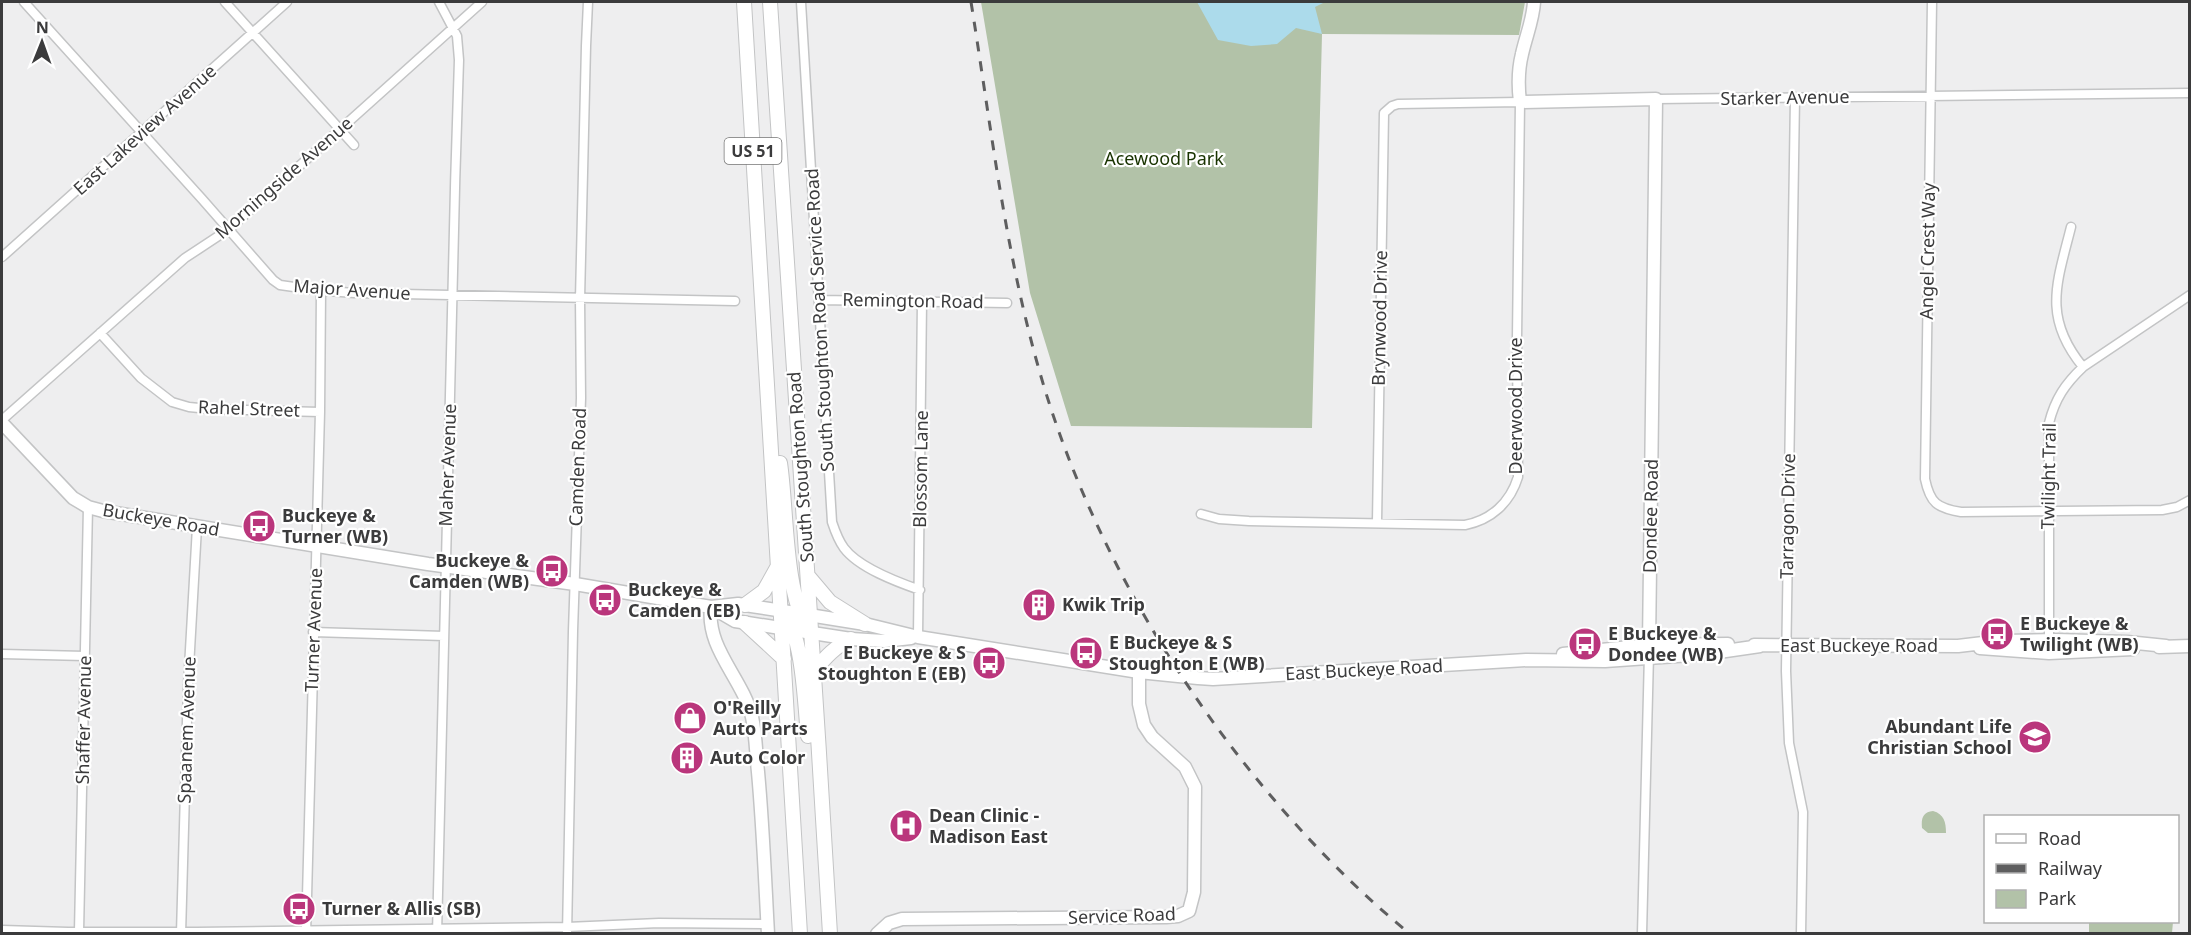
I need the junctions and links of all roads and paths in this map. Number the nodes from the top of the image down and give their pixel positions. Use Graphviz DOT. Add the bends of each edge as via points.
graph roads {
  1 [pos="24,2"];
  2 [pos="225,2"];
  3 [pos="287,2"];
  4 [pos="439,2"];
  5 [pos="482,2"];
  6 [pos="588,2"];
  7 [pos="744,2"];
  8 [pos="770,2"];
  9 [pos="801,2"];
  10 [pos="1534,2"];
  11 [pos="1932,2"];
  12 [pos="453,27"];
  13 [pos="253,32"];
  14 [pos="2190,93"];
  15 [pos="1930,96"];
  16 [pos="1795,97"];
  17 [pos="1656,99"];
  18 [pos="1520,102"];
  19 [pos="1384,113"];
  20 [pos="340,129"];
  21 [pos="142,132"];
  22 [pos="354,146"];
  23 [pos="2071,227"];
  24 [pos="229,229"];
  25 [pos="2,257"];
  26 [pos="321,291"];
  27 [pos="2190,295"];
  28 [pos="451,296"];
  29 [pos="580,299"];
  30 [pos="820,300"];
  31 [pos="735,301"];
  32 [pos="922,301"];
  33 [pos="1007,303"];
  34 [pos="100,333"];
  35 [pos="2083,367"];
  36 [pos="767,384"];
  37 [pos="320,412"];
  38 [pos="2,421"];
  39 [pos="2190,500"];
  40 [pos="88,507"];
  41 [pos="2048,511"];
  42 [pos="1201,514"];
  43 [pos="1377,522"];
  44 [pos="197,527"];
  45 [pos="316,545"];
  46 [pos="445,566"];
  47 [pos="778,566"];
  48 [pos="808,576"];
  49 [pos="575,584"];
  50 [pos="920,590"];
  51 [pos="745,605"];
  52 [pos="711,607"];
  53 [pos="781,611"];
  54 [pos="805,614"];
  55 [pos="745,622"];
  56 [pos="865,624"];
  57 [pos="787,629"];
  58 [pos="313,632"];
  59 [pos="810,633"];
  60 [pos="444,636"];
  61 [pos="918,637"];
  62 [pos="851,639"];
  63 [pos="2049,640"];
  64 [pos="1649,645"];
  65 [pos="1760,646"];
  66 [pos="1787,646"];
  67 [pos="1958,646"];
  68 [pos="2166,646"];
  69 [pos="2190,646"];
  70 [pos="2049,653"];
  71 [pos="2,654"];
  72 [pos="85,656"];
  73 [pos="1649,658"];
  74 [pos="784,659"];
  75 [pos="1526,660"];
  76 [pos="813,672"];
  77 [pos="1139,672"];
  78 [pos="828,889"];
  79 [pos="768,929"];
  80 [pos="2,930"];
  81 [pos="567,930"];
  82 [pos="437,931"];
  83 [pos="79,932"];
  84 [pos="181,932"];
  85 [pos="306,932"];
  86 [pos="800,933"];
  87 [pos="830,933"];
  88 [pos="878,933"];
  89 [pos="1642,933"];
  90 [pos="1801,933"];
  1 -- 21 [label="street, Major Avenue"];
  2 -- 13 [label="street"];
  3 -- 13 [label="street, East Lakeview Avenue"];
  4 -- 12 [label="street, Maher Avenue"];
  5 -- 12 [label="street, Morningside Avenue"];
  6 -- 29 [label="street, Camden Road"];
  7 -- 36 [label="main road, South Stoughton Road / US 51"];
  8 -- 48 [label="main road, South Stoughton Road / US 51"];
  9 -- 30 [label="street, South Stoughton Road Service Road"];
  10 -- 18 [label="street" via="1521,56"];
  11 -- 15 [label="street, Angel Crest Way"];
  12 -- 20 [label="street, Morningside Avenue"];
  12 -- 28 [label="street, Maher Avenue" via="459,60"];
  13 -- 20 [label="street"];
  13 -- 21 [label="street, East Lakeview Avenue"];
  14 -- 15 [label="street, Starker Avenue"];
  15 -- 16 [label="street, Starker Avenue"];
  15 -- 41 [label="street, Angel Crest Way" via="1925,479 1932,500 1948,510"];
  16 -- 17 [label="street, Starker Avenue"];
  16 -- 66 [label="street, Tarragon Drive"];
  17 -- 18 [label="street, Starker Avenue"];
  17 -- 64 [label="street, Dondee Road"];
  18 -- 19 [label="street, Starker Avenue" via="1402,104"];
  18 -- 43 [label="street, Deerwood Drive" via="1518,477 1499,509 1472,524"];
  19 -- 43 [label="street, Brynwood Drive"];
  20 -- 22 [label="street"];
  20 -- 24 [label="street, Morningside Avenue"];
  21 -- 24 [label="street, Major Avenue"];
  21 -- 25 [label="street, East Lakeview Avenue"];
  23 -- 35 [label="street" via="2057,281 2056,305 2059,325"];
  24 -- 26 [label="street, Major Avenue" via="280,285"];
  24 -- 34 [label="street, Morningside Avenue" via="184,258"];
  26 -- 28 [label="street, Major Avenue"];
  26 -- 37 [label="street, Turner Avenue"];
  27 -- 35 [label="street, Twilight Trail"];
  28 -- 29 [label="street, Major Avenue"];
  28 -- 46 [label="street, Maher Avenue"];
  29 -- 31 [label="street, Major Avenue"];
  29 -- 49 [label="street, Camden Road"];
  30 -- 32 [label="street, Remington Road"];
  30 -- 50 [label="street, South Stoughton Road Service Road" via="832,522 844,548 860,562"];
  32 -- 33 [label="street, Remington Road"];
  32 -- 50 [label="street, Blossom Lane"];
  34 -- 37 [label="street, Rahel Street" via="141,378 172,402 209,409"];
  34 -- 38 [label="street, Morningside Avenue"];
  35 -- 41 [label="street, Twilight Trail" via="2061,391 2050,416"];
  36 -- 47 [label="main road, South Stoughton Road / US 51"];
  36 -- 54 [label="main road" via="782,478 790,566"];
  37 -- 45 [label="street, Turner Avenue"];
  38 -- 40 [label="street, Buckeye Road" via="73,498"];
  39 -- 41 [label="street" via="2162,510"];
  40 -- 44 [label="street, Buckeye Road"];
  40 -- 72 [label="street, Shaffer Avenue"];
  41 -- 63 [label="street, Twilight Trail"];
  42 -- 43 [label="street, Deerwood Drive" via="1249,521"];
  44 -- 45 [label="street, Buckeye Road"];
  44 -- 84 [label="street, Spaanem Avenue"];
  45 -- 46 [label="street, Buckeye Road"];
  45 -- 58 [label="street, Turner Avenue"];
  46 -- 49 [label="street, Buckeye Road"];
  46 -- 60 [label="street, Maher Avenue"];
  47 -- 51 [label="main road" via="764,591"];
  47 -- 53 [label="main road, South Stoughton Road / US 51"];
  48 -- 54 [label="main road, South Stoughton Road / US 51"];
  48 -- 56 [label="main road" via="830,602"];
  49 -- 52 [label="street, Buckeye Road"];
  49 -- 81 [label="street, Camden Road"];
  50 -- 61 [label="street, Blossom Lane"];
  51 -- 52 [label="street, Buckeye Road"];
  51 -- 53 [label="street, Buckeye Road"];
  52 -- 55 [label="street, Buckeye Road" via="735,621"];
  52 -- 79 [label="street" via="713,638 752,717"];
  53 -- 54 [label="street, East Buckeye Road"];
  53 -- 57 [label="main road, South Stoughton Road / US 51"];
  54 -- 56 [label="street, East Buckeye Road"];
  54 -- 59 [label="main road"];
  55 -- 57 [label="street, Buckeye Road"];
  55 -- 74 [label="main road"];
  56 -- 61 [label="street, East Buckeye Road"];
  57 -- 59 [label="street, East Buckeye Road"];
  57 -- 74 [label="main road, South Stoughton Road / US 51"];
  57 -- 78 [label="main road" via="804,690 819,862"];
  58 -- 60 [label="street"];
  58 -- 85 [label="street, Turner Avenue"];
  59 -- 62 [label="street, East Buckeye Road"];
  59 -- 76 [label="main road"];
  60 -- 82 [label="street, Maher Avenue"];
  61 -- 62 [label="street, East Buckeye Road"];
  61 -- 77 [label="street, East Buckeye Road"];
  62 -- 76 [label="main road" via="830,652"];
  63 -- 67 [label="street, East Buckeye Road"];
  63 -- 68 [label="street, East Buckeye Road"];
  63 -- 70 [label="street, Twilight Trail"];
  64 -- 65 [label="street, East Buckeye Road"];
  64 -- 73 [label="street, Dondee Road"];
  64 -- 75 [label="street, East Buckeye Road"];
  65 -- 66 [label="street, East Buckeye Road"];
  65 -- 73 [label="street, East Buckeye Road"];
  66 -- 67 [label="street, East Buckeye Road"];
  66 -- 90 [label="street, Tarragon Drive" via="1789,743 1803,812"];
  67 -- 70 [label="street, East Buckeye Road"];
  68 -- 69 [label="street, East Buckeye Road"];
  68 -- 70 [label="street, East Buckeye Road"];
  71 -- 72 [label="street"];
  72 -- 83 [label="street, Shaffer Avenue"];
  73 -- 75 [label="street, East Buckeye Road"];
  73 -- 89 [label="street, Dondee Road"];
  74 -- 86 [label="main road, South Stoughton Road / US 51"];
  75 -- 77 [label="street, East Buckeye Road" via="1213,679"];
  76 -- 78 [label="main road"];
  77 -- 88 [label="street, Service Road" via="1139,704 1144,724 1152,737 1185,767 1195,787 1194,892 1189,911 1166,917 902,919 889,923"];
  78 -- 87 [label="main road"];
  79 -- 81 [label="street" via="659,923"];
  80 -- 83 [label="street"];
  81 -- 82 [label="street"];
  82 -- 85 [label="street"];
  83 -- 84 [label="street"];
  84 -- 85 [label="street"];
}
